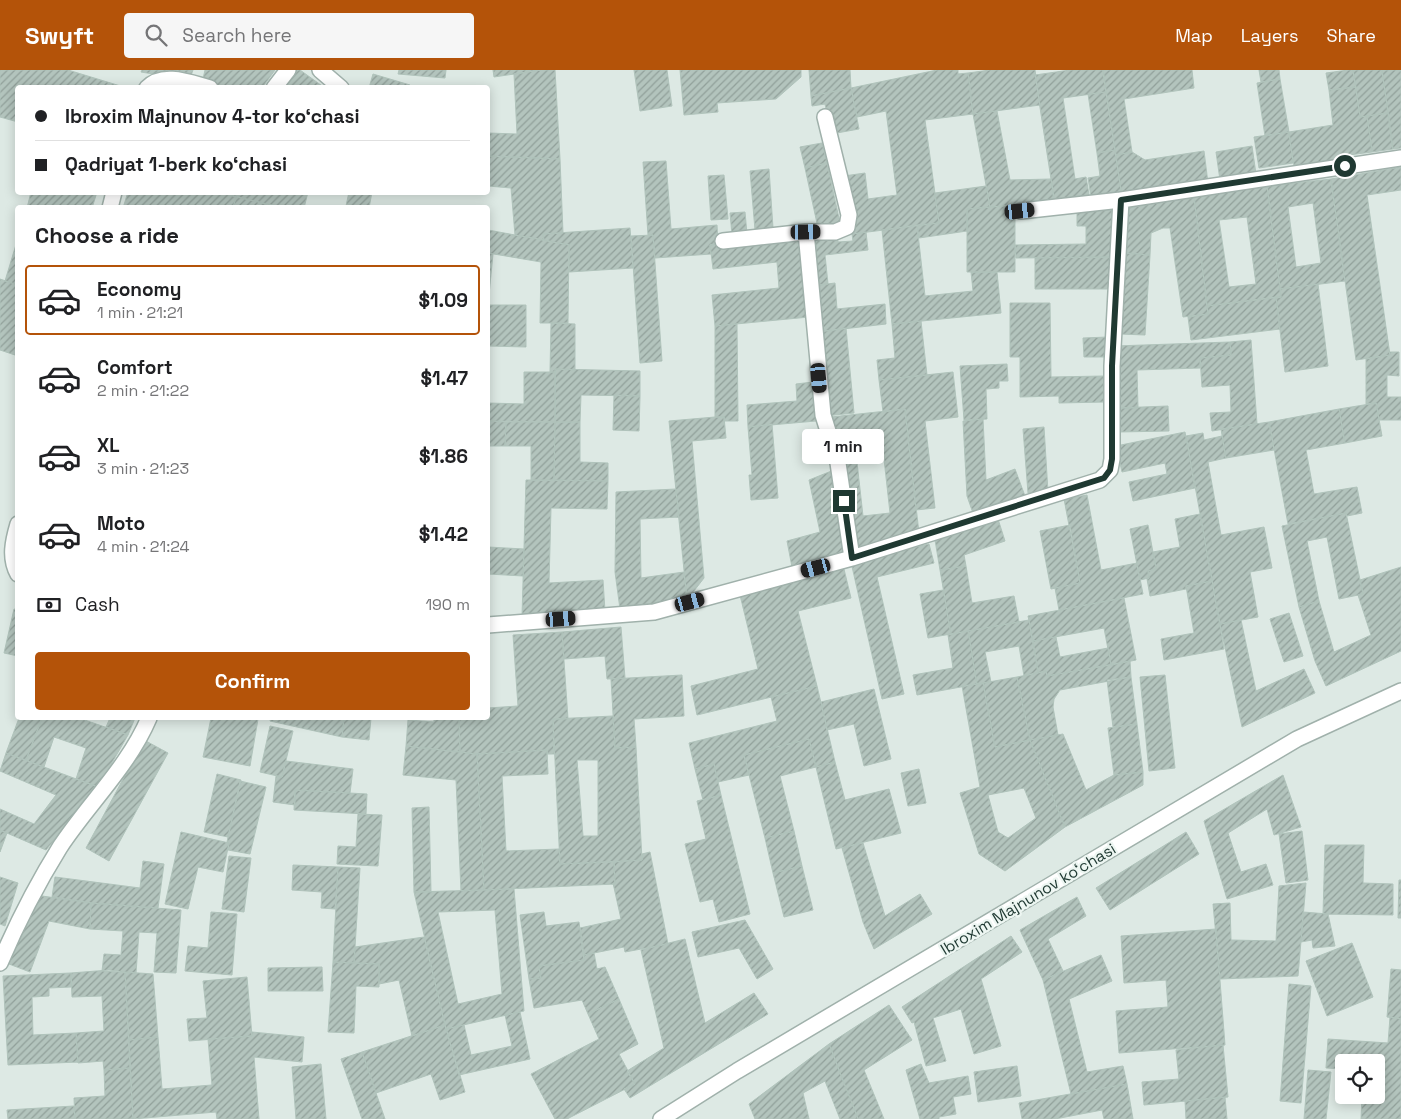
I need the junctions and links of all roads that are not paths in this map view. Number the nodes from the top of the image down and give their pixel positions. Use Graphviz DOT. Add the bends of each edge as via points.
graph roads {
  1 [pos="288,70"];
  2 [pos="320,70"];
  3 [pos="150,85"];
  4 [pos="197,85"];
  5 [pos="276,85"];
  6 [pos="338,85"];
  7 [pos="826,117"];
  8 [pos="1401,158"];
  9 [pos="1121,200"];
  10 [pos="1020,211"];
  11 [pos="806,232"];
  12 [pos="723,241"];
  13 [pos="15,529"];
  14 [pos="6,545"];
  15 [pos="852,558"];
  16 [pos="15,569"];
  17 [pos="490,625"];
  18 [pos="1401,691"];
  19 [pos="148,720"];
  20 [pos="0,963"];
  21 [pos="661,1119"];
  1 -- 5 [label="street"];
  2 -- 6 [label="street"];
  3 -- 4 [label="street" via="168,78"];
  7 -- 11 [label="street" via="849,221 843,230"];
  8 -- 9 [label="street"];
  9 -- 10 [label="street"];
  9 -- 15 [label="street" via="1110,470 1100,480"];
  11 -- 12 [label="street"];
  11 -- 15 [label="street" via="823,415 838,463"];
  13 -- 14 [label="street"];
  14 -- 16 [label="street"];
  15 -- 17 [label="street" via="654,612"];
  18 -- 21 [label="street, Ibroxim Majnunov koʻchasi" via="1297,739"];
  19 -- 20 [label="street" via="117,774 61,846 19,917"];
}
